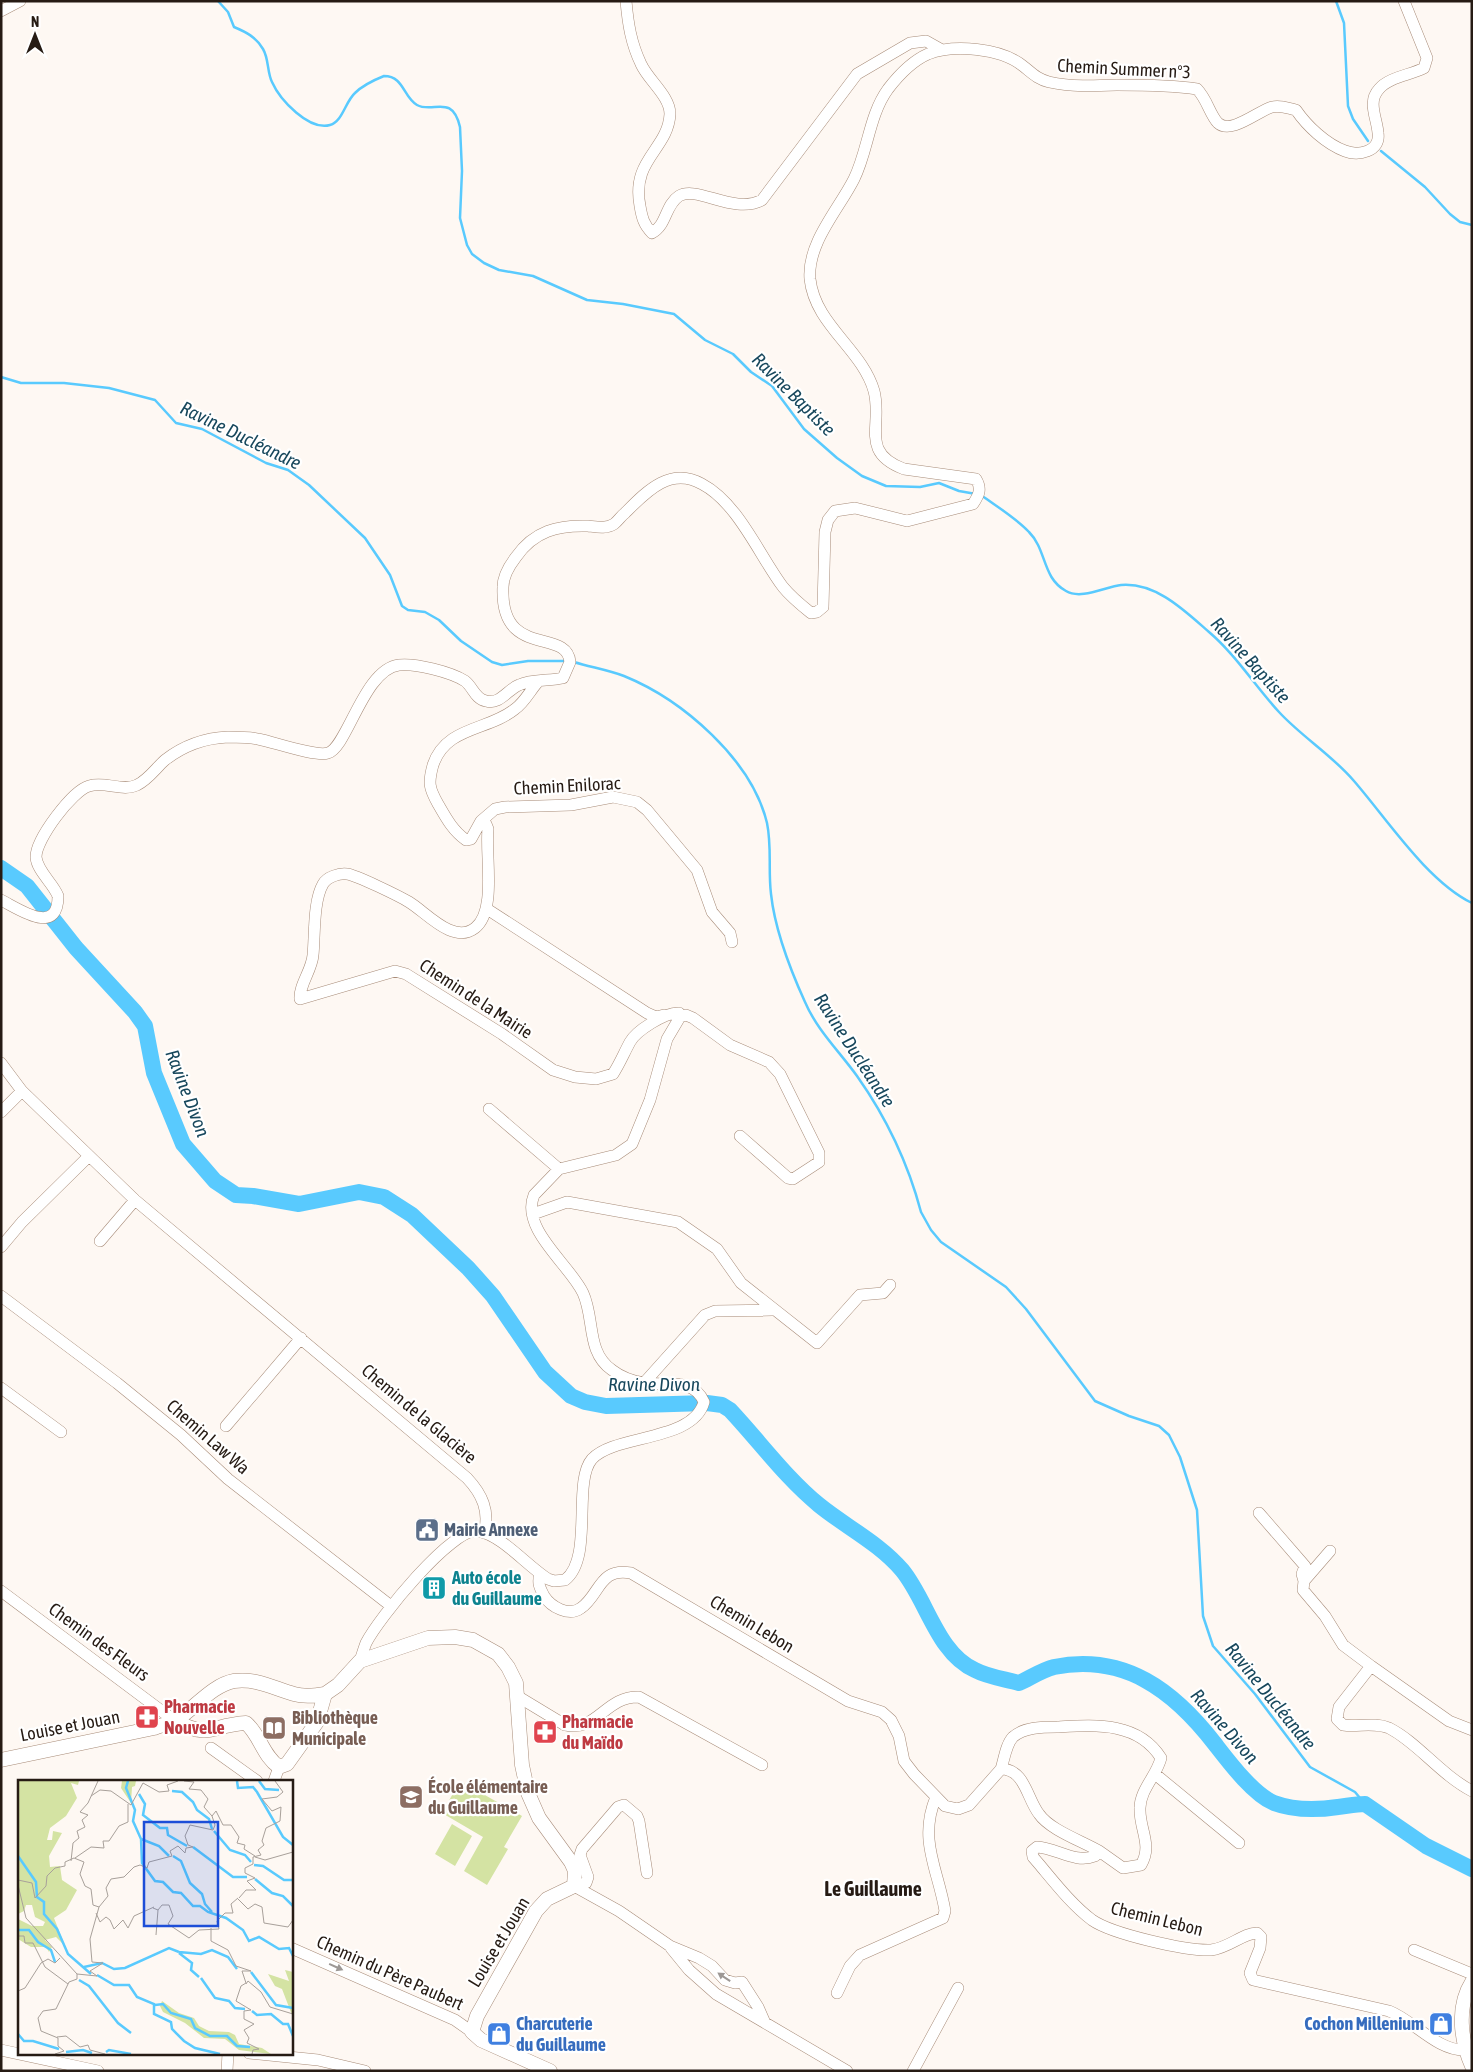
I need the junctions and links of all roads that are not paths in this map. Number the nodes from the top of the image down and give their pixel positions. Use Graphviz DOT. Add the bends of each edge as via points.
graph roads {
  1 [pos="20,1"];
  2 [pos="626,1"];
  3 [pos="1404,1"];
  4 [pos="1,11"];
  5 [pos="942,50"];
  6 [pos="537,682"];
  7 [pos="481,821"];
  8 [pos="1,900"];
  9 [pos="487,909"];
  10 [pos="732,942"];
  11 [pos="664,1015"];
  12 [pos="680,1017"];
  13 [pos="1,1063"];
  14 [pos="22,1091"];
  15 [pos="489,1109"];
  16 [pos="1,1112"];
  17 [pos="740,1136"];
  18 [pos="88,1156"];
  19 [pos="559,1169"];
  20 [pos="136,1200"];
  21 [pos="533,1214"];
  22 [pos="100,1241"];
  23 [pos="1,1247"];
  24 [pos="890,1284"];
  25 [pos="1,1296"];
  26 [pos="772,1310"];
  27 [pos="301,1338"];
  28 [pos="644,1383"];
  29 [pos="1,1388"];
  30 [pos="226,1426"];
  31 [pos="61,1432"];
  32 [pos="1259,1513"];
  33 [pos="484,1533"];
  34 [pos="1330,1551"];
  35 [pos="540,1574"];
  36 [pos="1304,1582"];
  37 [pos="1,1591"];
  38 [pos="391,1606"];
  39 [pos="360,1661"];
  40 [pos="1371,1666"];
  41 [pos="325,1694"];
  42 [pos="517,1696"];
  43 [pos="175,1721"];
  44 [pos="1472,1730"];
  45 [pos="211,1748"];
  46 [pos="1,1760"];
  47 [pos="762,1765"];
  48 [pos="279,1767"];
  49 [pos="1001,1769"];
  50 [pos="1155,1774"];
  51 [pos="257,1780"];
  52 [pos="274,1780"];
  53 [pos="1472,1791"];
  54 [pos="936,1797"];
  55 [pos="1239,1843"];
  56 [pos="1099,1851"];
  57 [pos="647,1873"];
  58 [pos="574,1886"];
  59 [pos="670,1946"];
  60 [pos="292,1948"];
  61 [pos="1414,1950"];
  62 [pos="1472,1974"];
  63 [pos="1472,1982"];
  64 [pos="958,1988"];
  65 [pos="837,1993"];
  66 [pos="765,2023"];
  67 [pos="472,2032"];
  68 [pos="1,2050"];
  69 [pos="18,2054"];
  70 [pos="19,2054"];
  71 [pos="228,2054"];
  72 [pos="259,2054"];
  73 [pos="1469,2056"];
  74 [pos="831,2067"];
  75 [pos="98,2071"];
  76 [pos="227,2071"];
  77 [pos="365,2071"];
  78 [pos="550,2071"];
  79 [pos="847,2071"];
  80 [pos="913,2071"];
  1 -- 4 [label="street"];
  2 -- 5 [label="street" via="629,34 642,66 670,113 664,136 644,165 637,189 645,227 652,233 660,229 679,196 689,194 741,206 762,200 857,74 910,43 926,41"];
  3 -- 5 [label="street, Chemin Summer n°3" via="1427,58 1424,68 1378,90 1372,111 1379,134 1368,152 1358,154 1330,143 1304,122 1296,110 1281,106 1233,126 1224,126 1218,123 1206,98 1197,89 1134,85 1075,87 1047,82 1000,55 959,48"];
  5 -- 6 [label="street, Chemin Summer n°3" via="912,63 887,90 869,132 855,178 819,241 811,263 810,278 822,314 866,372 874,393 874,442 881,455 904,469 976,479 980,486 973,504 907,521 855,508 836,511 828,520 825,532 823,607 811,613 784,588 729,506 714,491 688,478 652,486 614,524 562,527 543,532 522,549 508,568 503,585 503,605 514,630 563,648 570,658 564,678"];
  6 -- 7 [label="street" via="516,709 450,739 436,757 429,780 430,789 456,834 466,840 471,839"];
  6 -- 8 [label="street, Chemin Summer n°3" via="520,684 494,702 486,702 466,682 457,678 415,665 398,665 382,673 350,719 338,746 329,754 316,754 258,738 214,739 186,747 138,785 128,788 109,784 89,786 80,790 52,821 38,847 39,867 58,896 55,911 45,918 38,918"];
  7 -- 9 [label="street" via="488,829"];
  7 -- 10 [label="street, Chemin Enilorac" via="495,809 505,807 571,805 613,797 637,802 697,870 712,912 730,933"];
  9 -- 11 [label="street" via="647,1013 656,1017"];
  9 -- 11 [label="street, Chemin de la Mairie" via="476,928 457,933 432,921 406,900 347,874 331,877 323,883 320,894 313,956 300,999 395,971 406,974 502,1034 553,1070 575,1077 596,1078 613,1074 638,1032"];
  11 -- 12 [label="street" via="679,1013"];
  12 -- 17 [label="street" via="693,1018 730,1045 769,1062 780,1074 819,1153 819,1162 793,1179 788,1178"];
  12 -- 19 [label="street" via="667,1039 650,1100 632,1144 616,1155"];
  13 -- 14 [label="street, Chemin de la Glacière"];
  14 -- 16 [label="street"];
  14 -- 18 [label="street, Chemin de la Glacière"];
  15 -- 19 [label="street"];
  18 -- 20 [label="street, Chemin de la Glacière"];
  18 -- 23 [label="street"];
  19 -- 21 [label="street" via="534,1195"];
  20 -- 22 [label="street"];
  20 -- 27 [label="street, Chemin de la Glacière"];
  21 -- 26 [label="street" via="568,1202 678,1222 717,1249 742,1283"];
  21 -- 28 [label="street" via="538,1230 584,1294 593,1342 602,1361 622,1376"];
  24 -- 26 [label="street" via="883,1293 860,1295 817,1343"];
  25 -- 38 [label="street, Chemin Law Wa" via="117,1383 228,1479"];
  26 -- 28 [label="street" via="715,1311 705,1315"];
  27 -- 30 [label="street"];
  27 -- 33 [label="street, Chemin de la Glacière" via="467,1478 481,1495 487,1519"];
  28 -- 35 [label="street" via="686,1385 698,1392 704,1402 698,1415 660,1436 618,1445 591,1460 586,1472 580,1547 575,1564 568,1578 560,1582"];
  29 -- 31 [label="street"];
  32 -- 36 [label="street" via="1304,1566"];
  33 -- 35 [label="street"];
  33 -- 38 [label="street" via="468,1532 456,1539 431,1561"];
  34 -- 36 [label="street"];
  35 -- 54 [label="street, Chemin Lebon" via="540,1588 548,1601 568,1611 582,1608 608,1576 617,1572 631,1573 848,1701 882,1712 891,1720 904,1761"];
  36 -- 40 [label="street" via="1303,1590 1343,1645"];
  37 -- 43 [label="street, Chemin des Fleurs"];
  38 -- 39 [label="street" via="366,1642"];
  39 -- 41 [label="main road"];
  39 -- 42 [label="main road" via="428,1638 473,1640 498,1654 516,1683"];
  40 -- 44 [label="street" via="1449,1721"];
  40 -- 53 [label="street" via="1339,1707 1337,1719 1343,1725 1388,1728"];
  41 -- 43 [label="main road, Louise et Jouan" via="294,1695 270,1684 248,1680 232,1682 212,1692"];
  41 -- 48 [label="main road" via="317,1722 287,1764"];
  42 -- 47 [label="street" via="574,1727 584,1726 620,1699 639,1697"];
  42 -- 58 [label="main road" via="522,1765 528,1793 539,1818 571,1862 575,1871"];
  43 -- 46 [label="main road, Louise et Jouan" via="132,1734"];
  43 -- 48 [label="main road" via="195,1731 207,1732 246,1723"];
  45 -- 51 [label="street"];
  48 -- 52 [label="street"];
  49 -- 50 [label="street" via="1012,1738 1025,1730 1104,1724 1132,1734 1156,1749 1161,1758"];
  49 -- 54 [label="street, Chemin Lebon" via="969,1805 958,1809 945,1806"];
  49 -- 56 [label="street" via="1010,1769 1019,1777 1039,1815 1052,1826"];
  50 -- 55 [label="street"];
  50 -- 56 [label="street" via="1143,1795 1140,1808 1147,1856 1141,1864 1123,1868"];
  54 -- 65 [label="street" via="927,1830 945,1911 943,1918 860,1955 850,1966"];
  56 -- 73 [label="street, Chemin Lebon" via="1096,1856 1078,1859 1050,1847 1037,1847 1032,1851 1039,1864 1094,1921 1157,1941 1209,1950 1234,1944 1249,1934 1257,1933 1262,1937 1250,1973 1253,1980 1389,2011"];
  57 -- 58 [label="street" via="637,1816 624,1806 618,1807 582,1849 580,1855 588,1877 586,1883"];
  58 -- 59 [label="street" via="619,1911"];
  58 -- 67 [label="main road, Louise et Jouan" via="547,1899 536,1911 477,2016"];
  59 -- 66 [label="street" via="716,1994"];
  66 -- 59 [label="street, one-way" via="742,1982 735,1984 725,1980 712,1966"];
  60 -- 67 [label="street, Chemin du Père Paubert, one-way" via="455,2020"];
  61 -- 62 [label="street"];
  63 -- 73 [label="main road" via="1463,2014 1462,2040"];
  64 -- 80 [label="street"];
  66 -- 74 [label="street"];
  67 -- 78 [label="main road" via="481,2040"];
  68 -- 69 [label="street"];
  70 -- 75 [label="street"];
  71 -- 76 [label="street"];
  72 -- 77 [label="street" via="318,2060"];
  74 -- 79 [label="street"];
}
